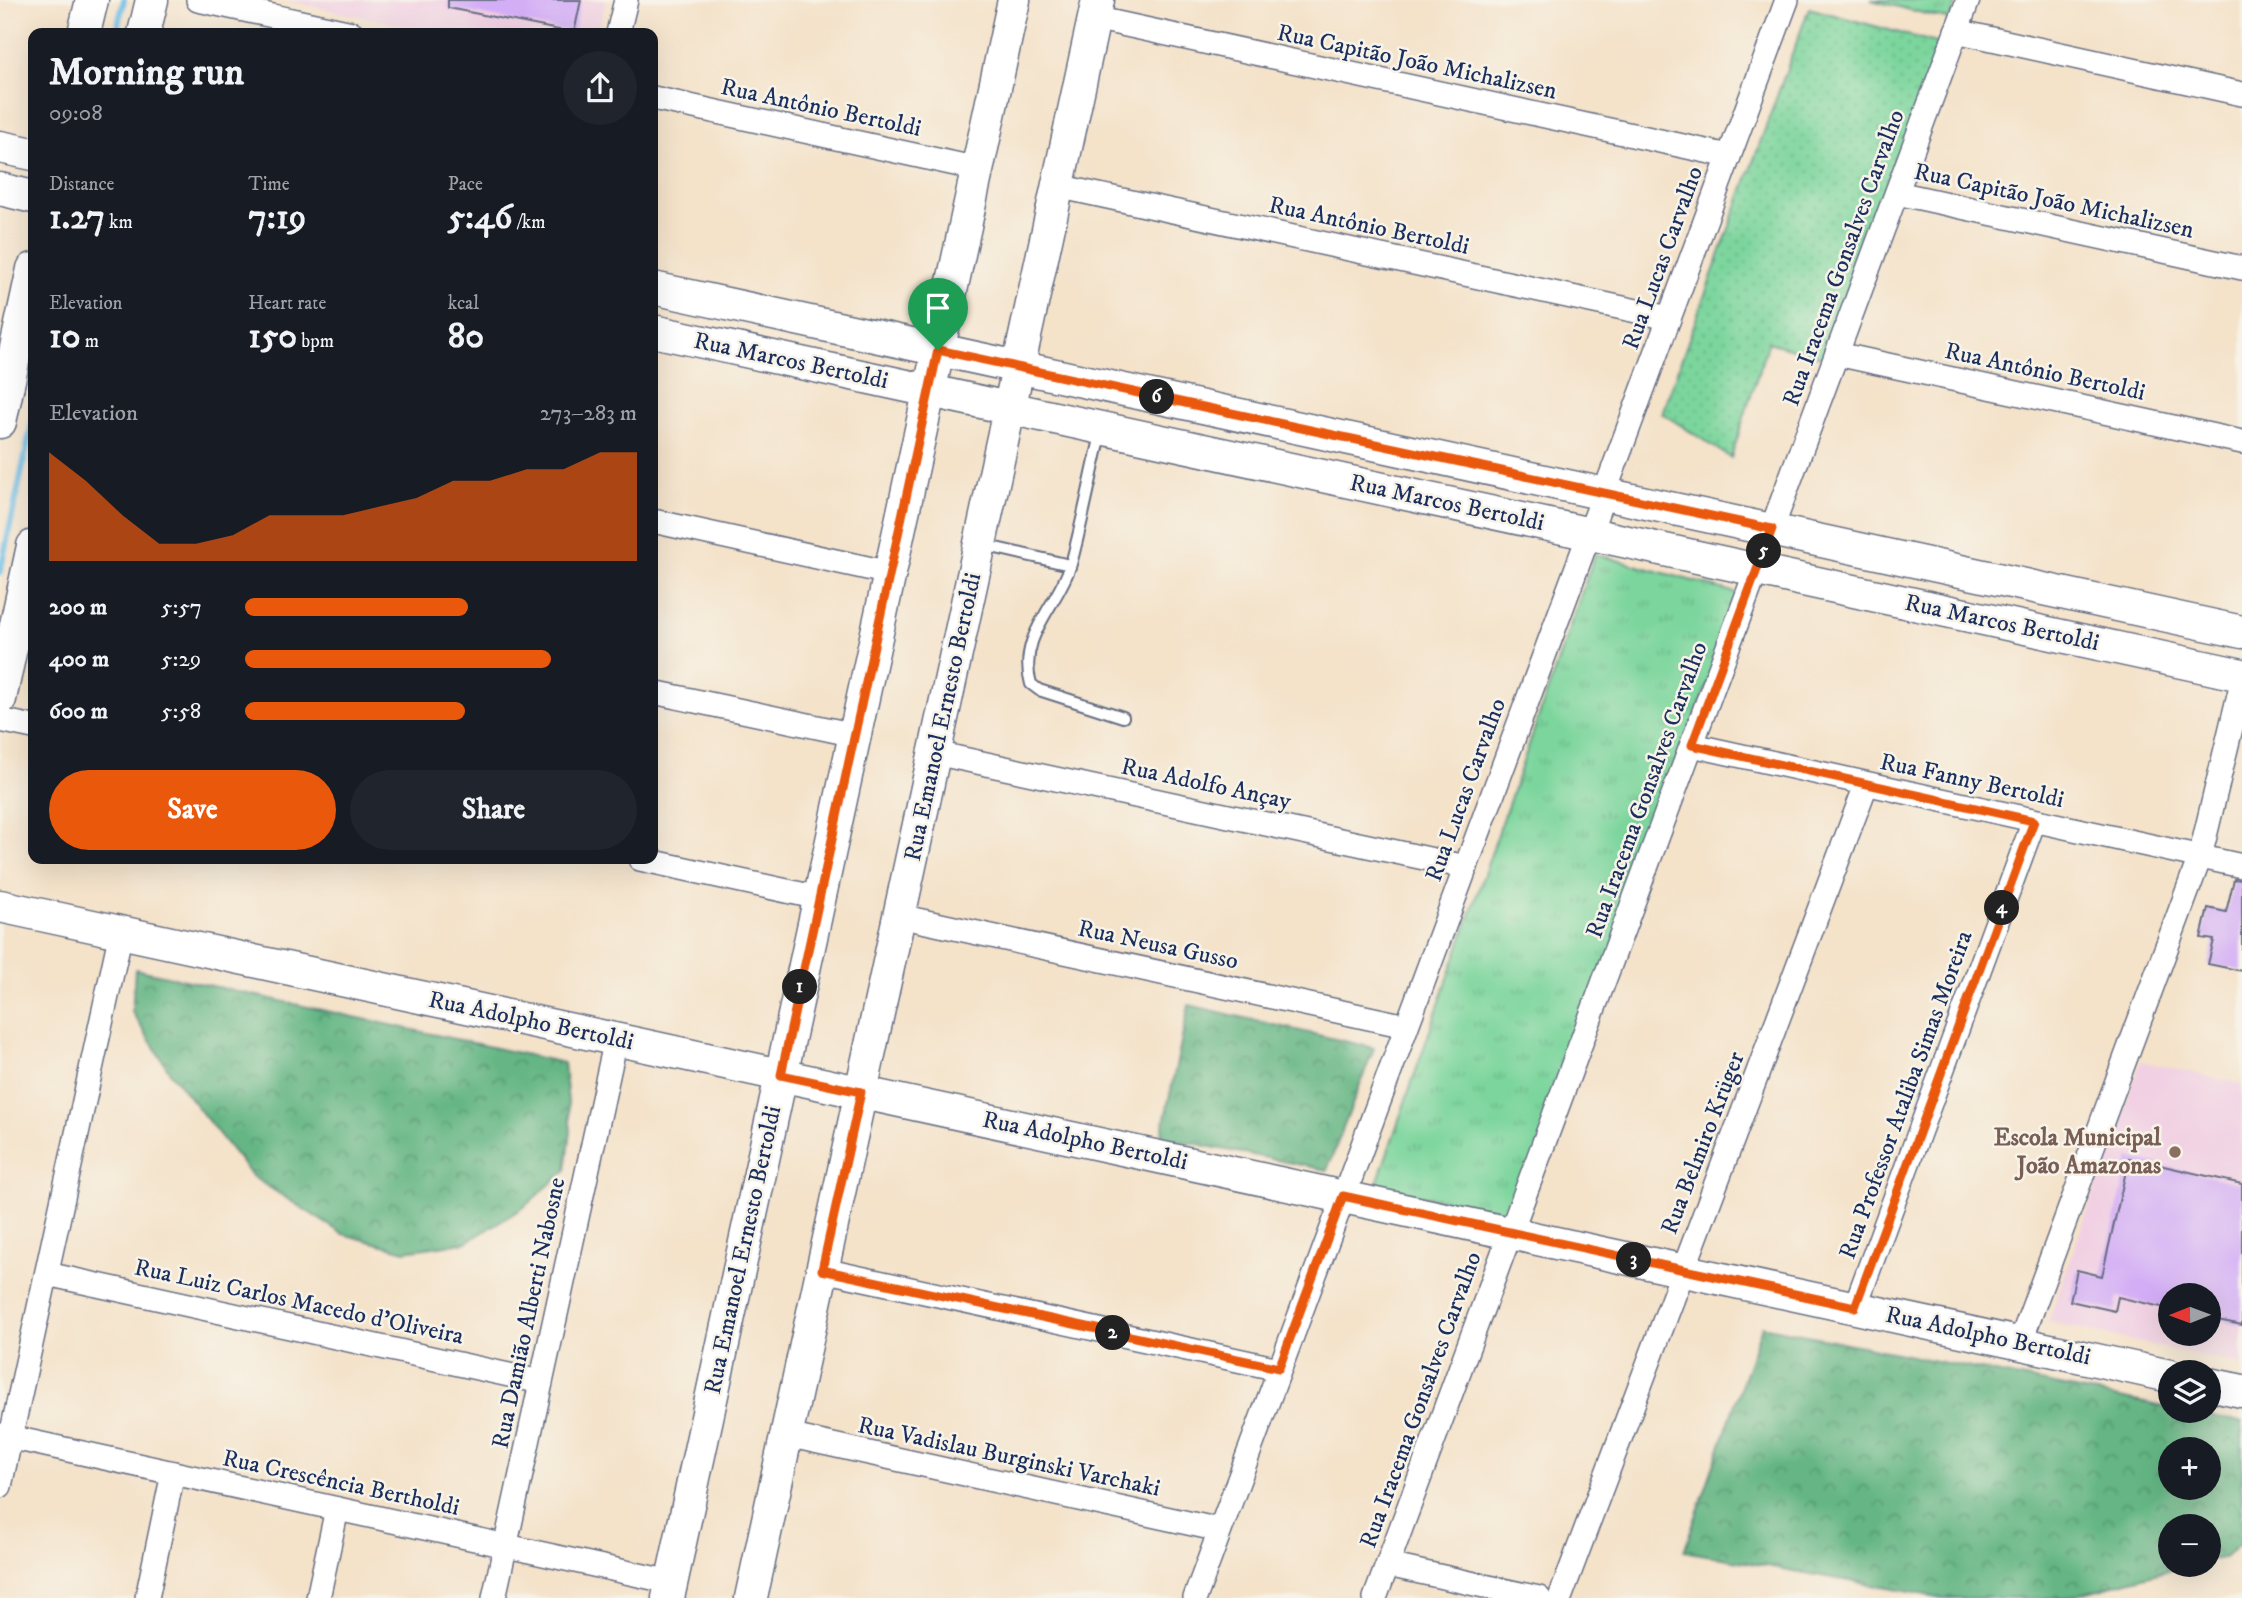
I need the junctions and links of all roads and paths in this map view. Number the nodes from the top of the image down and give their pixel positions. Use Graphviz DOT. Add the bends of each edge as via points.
graph roads {
  1 [pos="92,0"];
  2 [pos="152,0"];
  3 [pos="198,0"];
  4 [pos="626,0"];
  5 [pos="1013,0"];
  6 [pos="1787,0"];
  7 [pos="1968,0"];
  8 [pos="1096,9"];
  9 [pos="86,28"];
  10 [pos="145,28"];
  11 [pos="329,28"];
  12 [pos="619,28"];
  13 [pos="1956,31"];
  14 [pos="2242,94"];
  15 [pos="658,99"];
  16 [pos="0,147"];
  17 [pos="28,153"];
  18 [pos="1729,156"];
  19 [pos="978,169"];
  20 [pos="1057,186"];
  21 [pos="0,189"];
  22 [pos="1897,193"];
  23 [pos="28,196"];
  24 [pos="2242,268"];
  25 [pos="658,289"];
  26 [pos="28,292"];
  27 [pos="1669,318"];
  28 [pos="658,332"];
  29 [pos="938,350"];
  30 [pos="1837,354"];
  31 [pos="1018,367"];
  32 [pos="930,391"];
  33 [pos="1009,408"];
  34 [pos="0,422"];
  35 [pos="1103,429"];
  36 [pos="2242,442"];
  37 [pos="1604,494"];
  38 [pos="658,523"];
  39 [pos="1772,529"];
  40 [pos="1589,534"];
  41 [pos="980,545"];
  42 [pos="1070,565"];
  43 [pos="1757,569"];
  44 [pos="28,572"];
  45 [pos="890,573"];
  46 [pos="2242,632"];
  47 [pos="2242,676"];
  48 [pos="2242,682"];
  49 [pos="658,693"];
  50 [pos="0,699"];
  51 [pos="1123,717"];
  52 [pos="0,720"];
  53 [pos="28,726"];
  54 [pos="855,735"];
  55 [pos="1692,745"];
  56 [pos="935,753"];
  57 [pos="1866,785"];
  58 [pos="2034,821"];
  59 [pos="2200,857"];
  60 [pos="658,863"];
  61 [pos="2242,866"];
  62 [pos="1466,867"];
  63 [pos="819,898"];
  64 [pos="0,906"];
  65 [pos="899,916"];
  66 [pos="121,932"];
  67 [pos="1406,1026"];
  68 [pos="616,1039"];
  69 [pos="781,1075"];
  70 [pos="861,1092"];
  71 [pos="1343,1196"];
  72 [pos="1511,1233"];
  73 [pos="822,1270"];
  74 [pos="1684,1270"];
  75 [pos="47,1274"];
  76 [pos="1855,1307"];
  77 [pos="2020,1343"];
  78 [pos="1279,1368"];
  79 [pos="2158,1373"];
  80 [pos="541,1382"];
  81 [pos="2221,1387"];
  82 [pos="2242,1391"];
  83 [pos="787,1435"];
  84 [pos="5,1436"];
  85 [pos="173,1473"];
  86 [pos="0,1486"];
  87 [pos="337,1509"];
  88 [pos="1220,1530"];
  89 [pos="505,1546"];
  90 [pos="1388,1565"];
  91 [pos="669,1590"];
  92 [pos="147,1598"];
  93 [pos="318,1598"];
  94 [pos="494,1598"];
  95 [pos="751,1598"];
  96 [pos="1195,1598"];
  97 [pos="1375,1598"];
  98 [pos="1539,1598"];
  99 [pos="1560,1598"];
  1 -- 9 [label="street"];
  2 -- 10 [label="street"];
  3 -- 11 [label="street"];
  4 -- 12 [label="street"];
  5 -- 19 [label="street, Rua Emanoel Ernesto Bertoldi"];
  6 -- 18 [label="street, Rua Lucas Carvalho"];
  7 -- 13 [label="street, Rua Iracema Gonsalves Carvalho"];
  8 -- 18 [label="street, Rua Capitão João Michalizsen"];
  8 -- 20 [label="street, Rua Emanoel Ernesto Bertoldi"];
  13 -- 14 [label="street"];
  13 -- 22 [label="street, Rua Iracema Gonsalves Carvalho"];
  15 -- 19 [label="street, Rua Antônio Bertoldi"];
  16 -- 17 [label="street"];
  18 -- 27 [label="street, Rua Lucas Carvalho"];
  19 -- 29 [label="street, Rua Emanoel Ernesto Bertoldi"];
  20 -- 27 [label="street, Rua Antônio Bertoldi"];
  20 -- 31 [label="street, Rua Emanoel Ernesto Bertoldi"];
  21 -- 23 [label="street"];
  22 -- 24 [label="street, Rua Capitão João Michalizsen"];
  22 -- 30 [label="street, Rua Iracema Gonsalves Carvalho"];
  25 -- 29 [label="street, Rua Marcos Bertoldi"];
  26 -- 34 [label="street"];
  27 -- 37 [label="street, Rua Lucas Carvalho"];
  28 -- 32 [label="street, Rua Marcos Bertoldi"];
  29 -- 31 [label="street, Rua Marcos Bertoldi"];
  29 -- 32 [label="street, Rua Emanoel Ernesto Bertoldi"];
  30 -- 36 [label="street, Rua Antônio Bertoldi"];
  30 -- 39 [label="street, Rua Iracema Gonsalves Carvalho"];
  31 -- 33 [label="street, Rua Emanoel Ernesto Bertoldi"];
  31 -- 37 [label="street, Rua Marcos Bertoldi"];
  32 -- 33 [label="street, Rua Marcos Bertoldi"];
  32 -- 45 [label="street, Rua Emanoel Ernesto Bertoldi"];
  33 -- 35 [label="street, Rua Marcos Bertoldi"];
  33 -- 41 [label="street, Rua Emanoel Ernesto Bertoldi"];
  35 -- 40 [label="street, Rua Marcos Bertoldi"];
  35 -- 42 [label="lane"];
  37 -- 39 [label="street, Rua Marcos Bertoldi"];
  37 -- 40 [label="street, Rua Lucas Carvalho"];
  38 -- 45 [label="street"];
  39 -- 43 [label="street, Rua Iracema Gonsalves Carvalho"];
  39 -- 46 [label="street, Rua Marcos Bertoldi"];
  40 -- 43 [label="street, Rua Marcos Bertoldi"];
  40 -- 62 [label="street, Rua Lucas Carvalho"];
  41 -- 42 [label="lane"];
  41 -- 56 [label="street, Rua Emanoel Ernesto Bertoldi"];
  42 -- 51 [label="lane" via="1032,637 1027,659 1031,684"];
  43 -- 47 [label="street, Rua Marcos Bertoldi"];
  43 -- 55 [label="street, Rua Iracema Gonsalves Carvalho"];
  44 -- 50 [label="street"];
  45 -- 54 [label="street, Rua Emanoel Ernesto Bertoldi"];
  48 -- 59 [label="street"];
  49 -- 54 [label="street"];
  52 -- 53 [label="street"];
  54 -- 63 [label="street, Rua Emanoel Ernesto Bertoldi"];
  55 -- 57 [label="street, Rua Fanny Bertoldi"];
  55 -- 72 [label="street, Rua Iracema Gonsalves Carvalho"];
  56 -- 62 [label="street, Rua Adolfo Ançay"];
  56 -- 65 [label="street, Rua Emanoel Ernesto Bertoldi"];
  57 -- 58 [label="street, Rua Fanny Bertoldi"];
  57 -- 74 [label="street, Rua Belmiro Krüger"];
  58 -- 59 [label="street, Rua Fanny Bertoldi"];
  58 -- 76 [label="street, Rua Professor Ataliba Simas Moreira"];
  59 -- 61 [label="street, Rua Fanny Bertoldi"];
  59 -- 77 [label="street"];
  60 -- 63 [label="street"];
  62 -- 67 [label="street, Rua Lucas Carvalho"];
  63 -- 69 [label="street, Rua Emanoel Ernesto Bertoldi"];
  64 -- 66 [label="street, Rua Adolpho Bertoldi"];
  65 -- 67 [label="street, Rua Neusa Gusso"];
  65 -- 70 [label="street, Rua Emanoel Ernesto Bertoldi"];
  66 -- 68 [label="street, Rua Adolpho Bertoldi"];
  66 -- 75 [label="street"];
  67 -- 71 [label="street, Rua Lucas Carvalho"];
  68 -- 69 [label="street, Rua Adolpho Bertoldi"];
  68 -- 80 [label="street, Rua Damião Alberti Nabosne"];
  69 -- 70 [label="street, Rua Adolpho Bertoldi"];
  69 -- 91 [label="street, Rua Emanoel Ernesto Bertoldi"];
  70 -- 71 [label="street, Rua Adolpho Bertoldi"];
  70 -- 73 [label="street, Rua Emanoel Ernesto Bertoldi"];
  71 -- 72 [label="street, Rua Adolpho Bertoldi"];
  71 -- 78 [label="street, Rua Lucas Carvalho"];
  72 -- 74 [label="street, Rua Adolpho Bertoldi"];
  72 -- 90 [label="street, Rua Iracema Gonsalves Carvalho"];
  73 -- 78 [label="street"];
  73 -- 83 [label="street, Rua Emanoel Ernesto Bertoldi"];
  74 -- 76 [label="street, Rua Adolpho Bertoldi"];
  74 -- 99 [label="street, Rua Belmiro Krüger"];
  75 -- 80 [label="street, Rua Luiz Carlos Macedo d'Oliveira"];
  75 -- 84 [label="street"];
  76 -- 77 [label="street, Rua Adolpho Bertoldi"];
  77 -- 79 [label="street, Rua Adolpho Bertoldi"];
  78 -- 88 [label="street, Rua Lucas Carvalho"];
  80 -- 89 [label="street, Rua Damião Alberti Nabosne"];
  81 -- 82 [label="street"];
  83 -- 88 [label="street, Rua Vadislau Burginski Varchaki"];
  83 -- 95 [label="street, Rua Emanoel Ernesto Bertoldi"];
  84 -- 85 [label="street, Rua Crescência Bertholdi"];
  84 -- 86 [label="street"];
  85 -- 87 [label="street, Rua Crescência Bertholdi"];
  85 -- 92 [label="street"];
  87 -- 89 [label="street, Rua Crescência Bertholdi"];
  87 -- 93 [label="street"];
  88 -- 96 [label="street, Rua Lucas Carvalho"];
  89 -- 91 [label="street, Rua Crescência Bertholdi"];
  89 -- 94 [label="street, Rua Damião Alberti Nabosne"];
  90 -- 97 [label="street, Rua Iracema Gonsalves Carvalho"];
  90 -- 98 [label="street"];
}
